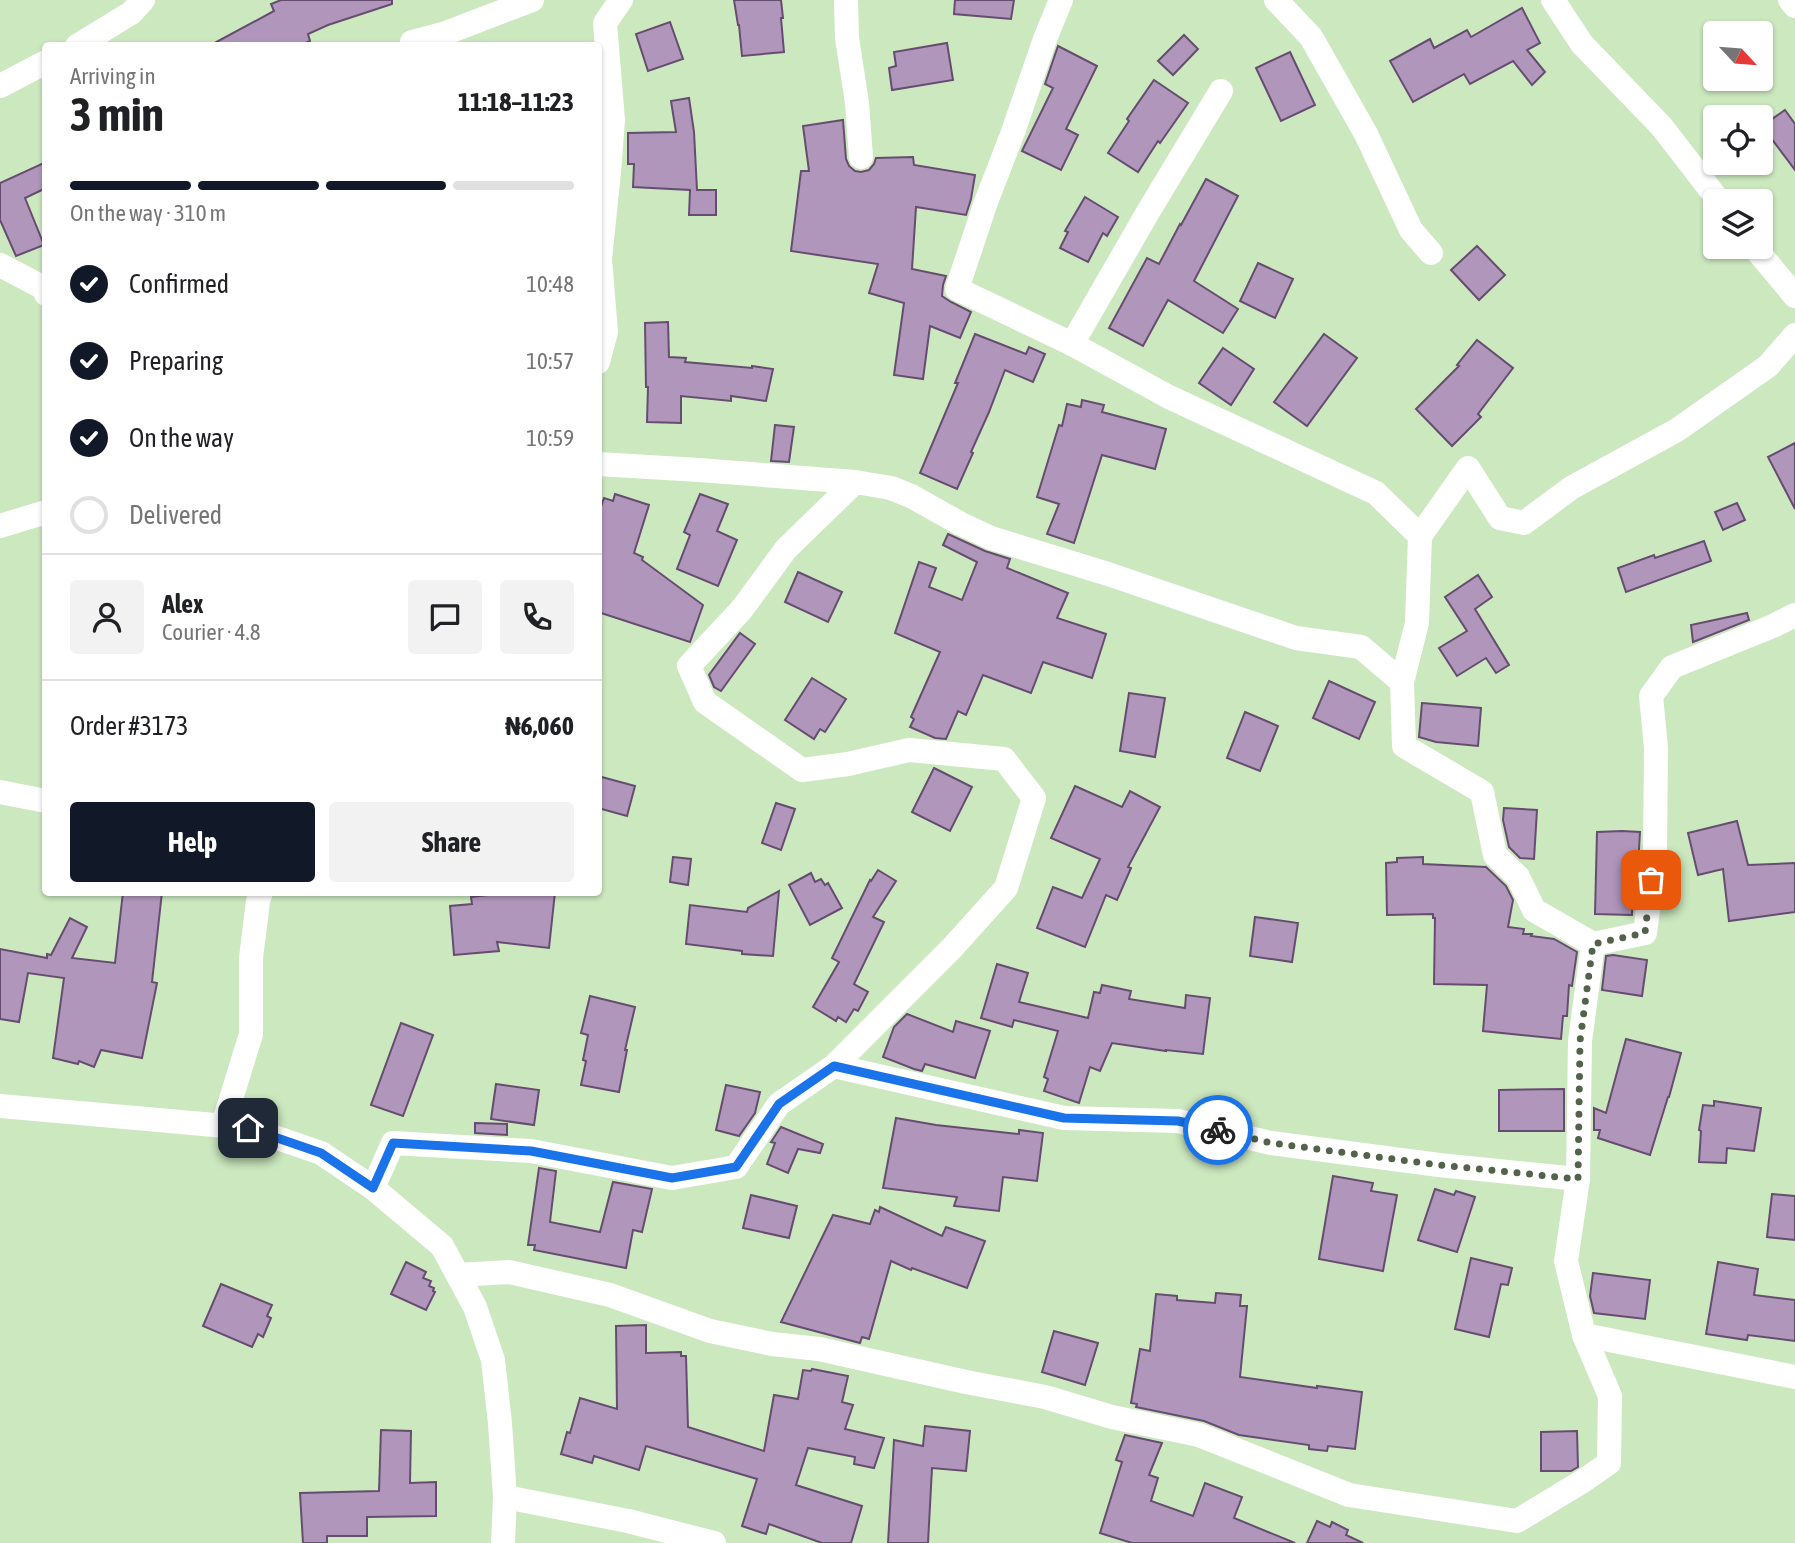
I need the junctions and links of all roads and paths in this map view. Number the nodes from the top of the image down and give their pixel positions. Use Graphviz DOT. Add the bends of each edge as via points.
graph roads {
  1 [pos="143,0"];
  2 [pos="532,0"];
  3 [pos="621,0"];
  4 [pos="846,0"];
  5 [pos="1061,0"];
  6 [pos="1276,0"];
  7 [pos="1553,0"];
  8 [pos="1790,0"];
  9 [pos="1795,6"];
  10 [pos="84,42"];
  11 [pos="412,42"];
  12 [pos="42,64"];
  13 [pos="0,86"];
  14 [pos="1221,91"];
  15 [pos="861,157"];
  16 [pos="1710,189"];
  17 [pos="602,242"];
  18 [pos="1431,253"];
  19 [pos="1764,259"];
  20 [pos="0,265"];
  21 [pos="41,282"];
  22 [pos="602,283"];
  23 [pos="1795,296"];
  24 [pos="1795,335"];
  25 [pos="1072,344"];
  26 [pos="602,347"];
  27 [pos="602,464"];
  28 [pos="855,482"];
  29 [pos="42,513"];
  30 [pos="0,526"];
  31 [pos="1420,536"];
  32 [pos="1795,615"];
  33 [pos="1402,682"];
  34 [pos="0,792"];
  35 [pos="42,801"];
  36 [pos="260,896"];
  37 [pos="1593,944"];
  38 [pos="834,1066"];
  39 [pos="0,1106"];
  40 [pos="223,1125"];
  41 [pos="1578,1179"];
  42 [pos="373,1188"];
  43 [pos="458,1275"];
  44 [pos="1584,1335"];
  45 [pos="1795,1377"];
  46 [pos="505,1497"];
  47 [pos="1517,1532"];
  48 [pos="503,1543"];
  49 [pos="714,1543"];
  1 -- 10 [label="street" via="131,13"];
  2 -- 11 [label="street"];
  3 -- 17 [label="street" via="605,23 613,120"];
  4 -- 15 [label="street"];
  5 -- 25 [label="street" via="957,289"];
  6 -- 18 [label="street" via="1311,37 1366,134 1411,230"];
  7 -- 16 [label="street" via="1582,44 1662,127"];
  8 -- 9 [label="street"];
  12 -- 13 [label="street"];
  14 -- 25 [label="street"];
  19 -- 23 [label="street"];
  20 -- 21 [label="street"];
  22 -- 26 [label="street" via="606,332"];
  24 -- 31 [label="street" via="1768,366 1676,430 1571,488 1524,523 1500,517 1468,468"];
  25 -- 31 [label="street" via="1169,397 1376,493"];
  27 -- 28 [label="street"];
  28 -- 33 [label="street" via="911,496 991,538 1296,638 1361,647"];
  28 -- 38 [label="street" via="786,548 742,609 689,666 705,702 802,770 909,750 1004,759 1034,798 1006,888"];
  29 -- 30 [label="street"];
  31 -- 33 [label="street" via="1417,623"];
  32 -- 37 [label="street" via="1672,667 1651,696 1656,748 1655,854 1645,933"];
  33 -- 37 [label="street" via="1404,746 1482,792 1494,855 1518,877 1534,910"];
  34 -- 35 [label="street"];
  36 -- 40 [label="street" via="251,958 251,1034"];
  37 -- 41 [label="street" via="1580,1041"];
  38 -- 41 [label="street" via="1064,1118 1178,1121 1271,1143"];
  38 -- 42 [label="street" via="779,1104 736,1167 672,1178 531,1151 393,1143"];
  39 -- 40 [label="street"];
  40 -- 42 [label="street" via="248,1128 321,1153"];
  41 -- 44 [label="street" via="1566,1261"];
  42 -- 43 [label="street" via="442,1247"];
  43 -- 46 [label="street" via="475,1307 493,1360"];
  43 -- 47 [label="street" via="509,1272 610,1295 710,1331 1045,1397 1199,1435 1349,1495"];
  44 -- 45 [label="street"];
  44 -- 47 [label="street" via="1610,1396 1609,1463"];
  46 -- 48 [label="street"];
  46 -- 49 [label="street"];
}
